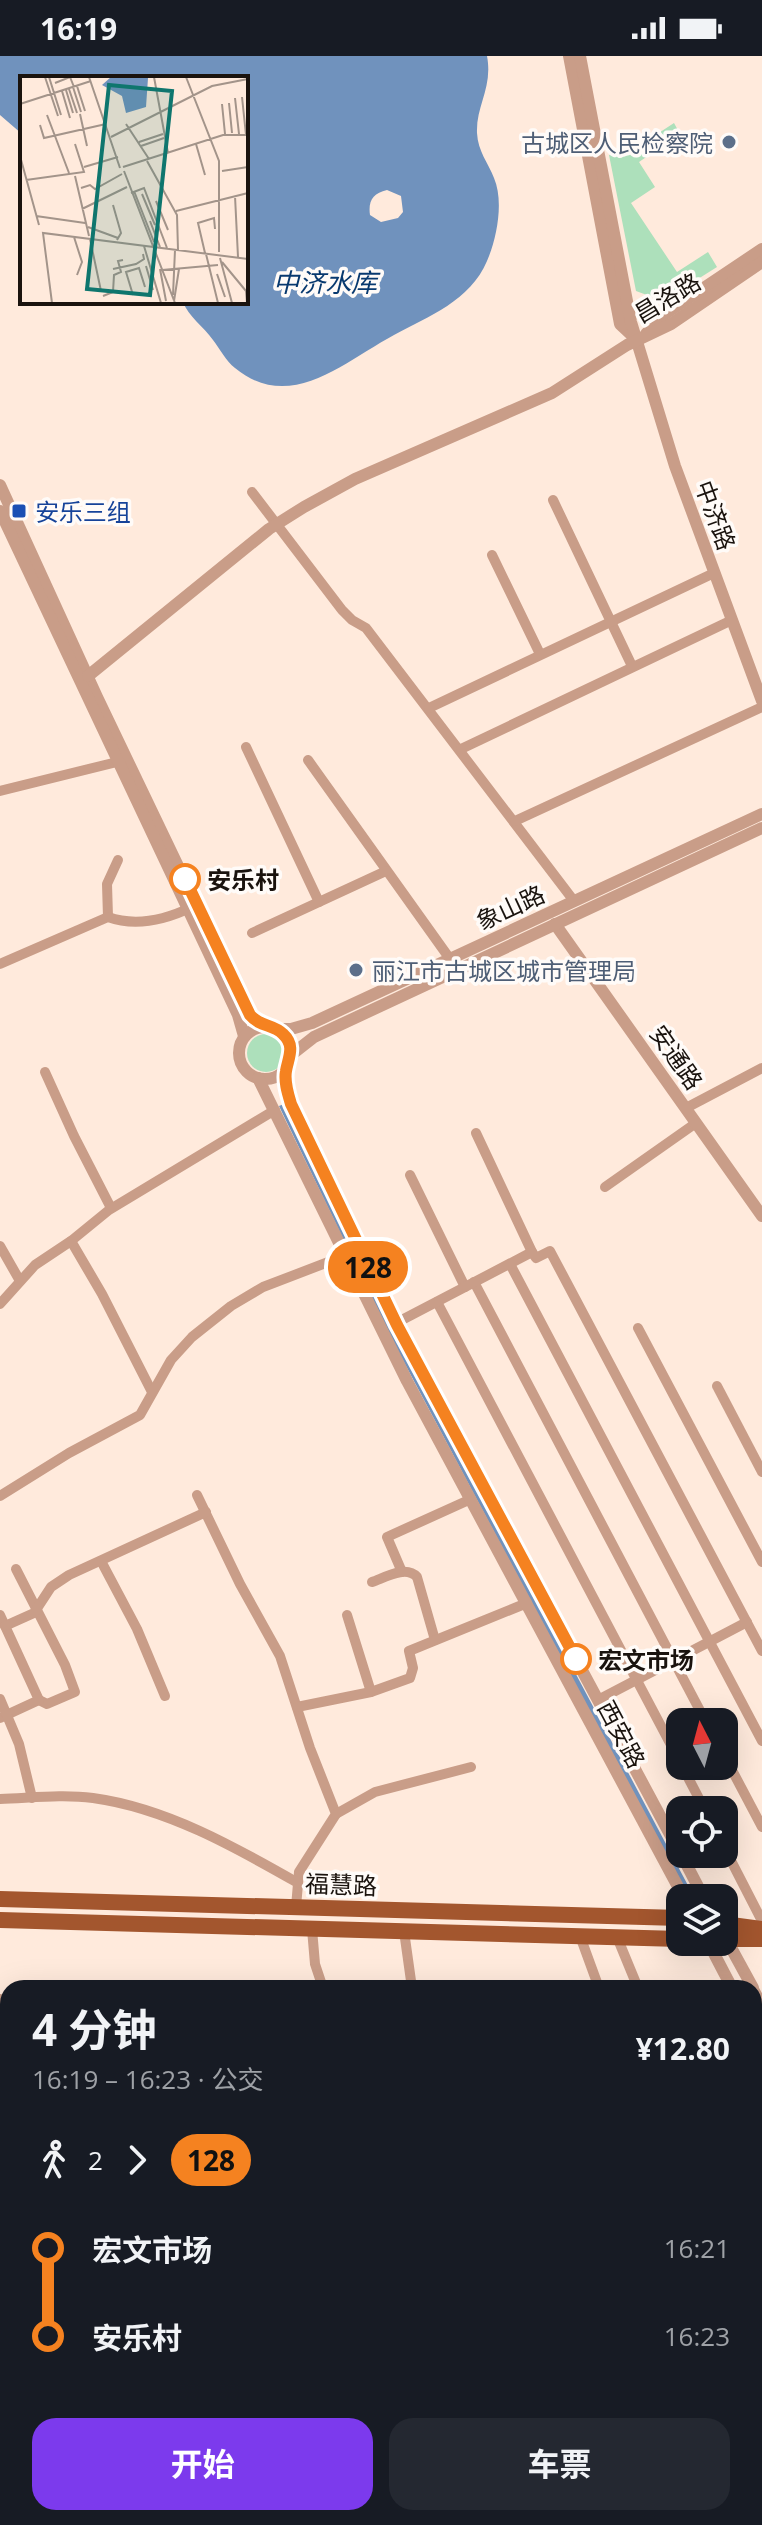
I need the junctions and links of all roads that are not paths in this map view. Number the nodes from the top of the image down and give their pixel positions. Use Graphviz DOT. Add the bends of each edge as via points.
graph roads {
  1 [pos="569,56"];
  2 [pos="580,56"];
  3 [pos="762,249"];
  4 [pos="762,262"];
  5 [pos="638,342"];
  6 [pos="0,485"];
  7 [pos="252,492"];
  8 [pos="553,500"];
  9 [pos="0,511"];
  10 [pos="277,524"];
  11 [pos="12,536"];
  12 [pos="492,555"];
  13 [pos="714,573"];
  14 [pos="732,620"];
  15 [pos="610,621"];
  16 [pos="540,654"];
  17 [pos="632,666"];
  18 [pos="88,676"];
  19 [pos="762,701"];
  20 [pos="762,707"];
  21 [pos="429,708"];
  22 [pos="246,747"];
  23 [pos="461,749"];
  24 [pos="308,760"];
  25 [pos="117,762"];
  26 [pos="0,791"];
  27 [pos="762,814"];
  28 [pos="515,821"];
  29 [pos="762,828"];
  30 [pos="118,860"];
  31 [pos="386,871"];
  32 [pos="574,901"];
  33 [pos="319,902"];
  34 [pos="192,907"];
  35 [pos="108,917"];
  36 [pos="555,924"];
  37 [pos="252,933"];
  38 [pos="450,959"];
  39 [pos="0,964"];
  40 [pos="269,1028"];
  41 [pos="244,1036"];
  42 [pos="291,1055"];
  43 [pos="286,1068"];
  44 [pos="762,1068"];
  45 [pos="45,1072"];
  46 [pos="258,1078"];
  47 [pos="686,1108"];
  48 [pos="275,1110"];
  49 [pos="696,1123"];
  50 [pos="476,1133"];
  51 [pos="410,1175"];
  52 [pos="605,1187"];
  53 [pos="111,1208"];
  54 [pos="762,1216"];
  55 [pos="71,1241"];
  56 [pos="0,1246"];
  57 [pos="532,1252"];
  58 [pos="344,1256"];
  59 [pos="510,1264"];
  60 [pos="20,1281"];
  61 [pos="470,1285"];
  62 [pos="437,1302"];
  63 [pos="0,1304"];
  64 [pos="396,1323"];
  65 [pos="638,1328"];
  66 [pos="717,1386"];
  67 [pos="152,1392"];
  68 [pos="762,1472"];
  69 [pos="197,1495"];
  70 [pos="0,1496"];
  71 [pos="471,1499"];
  72 [pos="206,1512"];
  73 [pos="101,1561"];
  74 [pos="762,1562"];
  75 [pos="16,1569"];
  76 [pos="402,1572"];
  77 [pos="372,1582"];
  78 [pos="527,1603"];
  79 [pos="37,1609"];
  80 [pos="0,1615"];
  81 [pos="347,1615"];
  82 [pos="747,1622"];
  83 [pos="5,1626"];
  84 [pos="435,1640"];
  85 [pos="710,1642"];
  86 [pos="762,1651"];
  87 [pos="674,1661"];
  88 [pos="637,1680"];
  89 [pos="371,1692"];
  90 [pos="165,1696"];
  91 [pos="0,1699"];
  92 [pos="39,1700"];
  93 [pos="598,1700"];
  94 [pos="297,1707"];
  95 [pos="699,1708"];
  96 [pos="4,1716"];
  97 [pos="666,1735"];
  98 [pos="762,1741"];
  99 [pos="471,1767"];
  100 [pos="737,1780"];
  101 [pos="32,1798"];
  102 [pos="0,1799"];
  103 [pos="336,1814"];
  104 [pos="666,1827"];
  105 [pos="762,1827"];
  106 [pos="735,1868"];
  107 [pos="298,1883"];
  108 [pos="677,1884"];
  109 [pos="0,1899"];
  110 [pos="296,1907"];
  111 [pos="666,1918"];
  112 [pos="0,1920"];
  113 [pos="762,1921"];
  114 [pos="312,1929"];
  115 [pos="762,1929"];
  116 [pos="404,1931"];
  117 [pos="738,1932"];
  118 [pos="580,1936"];
  119 [pos="738,1936"];
  120 [pos="617,1937"];
  121 [pos="666,1939"];
  122 [pos="762,1939"];
  123 [pos="715,1956"];
  124 [pos="736,1956"];
  125 [pos="320,1980"];
  126 [pos="411,1980"];
  127 [pos="596,1980"];
  128 [pos="635,1980"];
  129 [pos="728,1980"];
  130 [pos="748,1980"];
  1 -- 5 [label="street, 中济路" via="620,324"];
  2 -- 5 [label="street, 中济路"];
  3 -- 5 [label="street, 昌洛路" via="665,314"];
  4 -- 5 [label="street, 昌洛路"];
  5 -- 10 [label="street" via="552,393 355,479"];
  5 -- 13 [label="street, 中济路" via="668,446"];
  6 -- 11 [label="street"];
  7 -- 10 [label="street"];
  8 -- 15 [label="street"];
  9 -- 11 [label="street"];
  10 -- 18 [label="street"];
  10 -- 21 [label="street" via="342,610 366,628"];
  11 -- 18 [label="street"];
  11 -- 25 [label="street"];
  12 -- 16 [label="street"];
  13 -- 14 [label="street, 中济路"];
  13 -- 15 [label="street"];
  14 -- 17 [label="street"];
  14 -- 19 [label="street, 中济路"];
  15 -- 16 [label="street"];
  15 -- 17 [label="street"];
  16 -- 21 [label="street"];
  17 -- 23 [label="street"];
  18 -- 34 [label="street"];
  20 -- 28 [label="street"];
  21 -- 23 [label="street"];
  22 -- 33 [label="street"];
  23 -- 28 [label="street"];
  24 -- 31 [label="street"];
  25 -- 26 [label="street"];
  25 -- 34 [label="street"];
  27 -- 32 [label="street, 象山路"];
  28 -- 32 [label="street"];
  29 -- 36 [label="street, 象山路"];
  30 -- 35 [label="street" via="107,884"];
  31 -- 33 [label="street"];
  31 -- 38 [label="street"];
  32 -- 38 [label="street, 象山路"];
  33 -- 37 [label="street"];
  34 -- 35 [label="street" via="131,924"];
  34 -- 40 [label="street" via="250,1015"];
  34 -- 41 [label="street"];
  35 -- 39 [label="street"];
  36 -- 42 [label="street, 象山路" via="314,1037"];
  36 -- 47 [label="street, 安通路"];
  38 -- 40 [label="street, 象山路" via="306,1026"];
  40 -- 41 [label="street"];
  40 -- 42 [label="street" via="287,1039"];
  41 -- 46 [label="street" via="240,1063"];
  42 -- 43 [label="street"];
  43 -- 46 [label="street" via="271,1079"];
  43 -- 64 [label="street, 西安路" via="291,1104"];
  44 -- 47 [label="street"];
  45 -- 53 [label="street"];
  46 -- 48 [label="street, 西安路"];
  47 -- 49 [label="street, 安通路"];
  48 -- 53 [label="street"];
  48 -- 58 [label="street, 西安路"];
  49 -- 52 [label="street"];
  49 -- 54 [label="street, 安通路"];
  50 -- 57 [label="street"];
  51 -- 61 [label="street"];
  53 -- 55 [label="street"];
  55 -- 60 [label="street"];
  55 -- 67 [label="street"];
  56 -- 60 [label="street"];
  57 -- 59 [label="street"];
  57 -- 82 [label="street" via="536,1258 550,1251"];
  58 -- 67 [label="street" via="263,1287 218,1315 171,1360"];
  58 -- 71 [label="street, 西安路"];
  59 -- 61 [label="street"];
  59 -- 85 [label="street"];
  60 -- 63 [label="street"];
  61 -- 62 [label="street"];
  61 -- 87 [label="street"];
  62 -- 64 [label="street"];
  62 -- 88 [label="street"];
  64 -- 93 [label="street, 西安路"];
  65 -- 74 [label="street"];
  66 -- 68 [label="street"];
  67 -- 70 [label="street" via="140,1415"];
  69 -- 72 [label="street"];
  71 -- 76 [label="street" via="387,1537"];
  71 -- 78 [label="street, 西安路"];
  72 -- 73 [label="street"];
  72 -- 94 [label="street" via="280,1656"];
  73 -- 79 [label="street" via="51,1587"];
  73 -- 90 [label="street"];
  75 -- 79 [label="street"];
  76 -- 77 [label="street"];
  76 -- 84 [label="street" via="416,1575"];
  78 -- 84 [label="street"];
  78 -- 108 [label="street, 西安路"];
  79 -- 83 [label="street"];
  79 -- 92 [label="street" via="75,1692 47,1704"];
  80 -- 83 [label="street"];
  81 -- 89 [label="street"];
  82 -- 85 [label="street"];
  82 -- 86 [label="street"];
  83 -- 92 [label="street"];
  84 -- 89 [label="street" via="409,1651 410,1678"];
  85 -- 87 [label="street"];
  85 -- 98 [label="street"];
  87 -- 88 [label="street"];
  87 -- 95 [label="street"];
  88 -- 93 [label="street"];
  88 -- 97 [label="street"];
  89 -- 94 [label="street"];
  91 -- 96 [label="street"];
  92 -- 96 [label="street"];
  93 -- 104 [label="street, 西安路"];
  94 -- 103 [label="street"];
  96 -- 101 [label="street" via="25,1764"];
  99 -- 103 [label="street" via="375,1792"];
  100 -- 105 [label="street"];
  101 -- 102 [label="street"];
  101 -- 107 [label="street" via="93,1798 140,1808 242,1850"];
  103 -- 107 [label="street" via="299,1872"];
  106 -- 113 [label="street"];
  107 -- 110 [label="street"];
  109 -- 110 [label="main road, 福慧路"];
  110 -- 111 [label="main road, 福慧路"];
  112 -- 114 [label="main road, 福慧路"];
  114 -- 116 [label="main road, 福慧路"];
  114 -- 125 [label="street"];
  115 -- 117 [label="main road"];
  116 -- 118 [label="main road, 福慧路"];
  116 -- 126 [label="street"];
  118 -- 120 [label="main road, 福慧路"];
  118 -- 127 [label="street"];
  119 -- 122 [label="main road"];
  120 -- 121 [label="main road, 福慧路"];
  120 -- 128 [label="street"];
  123 -- 129 [label="street"];
  124 -- 130 [label="street"];
}
